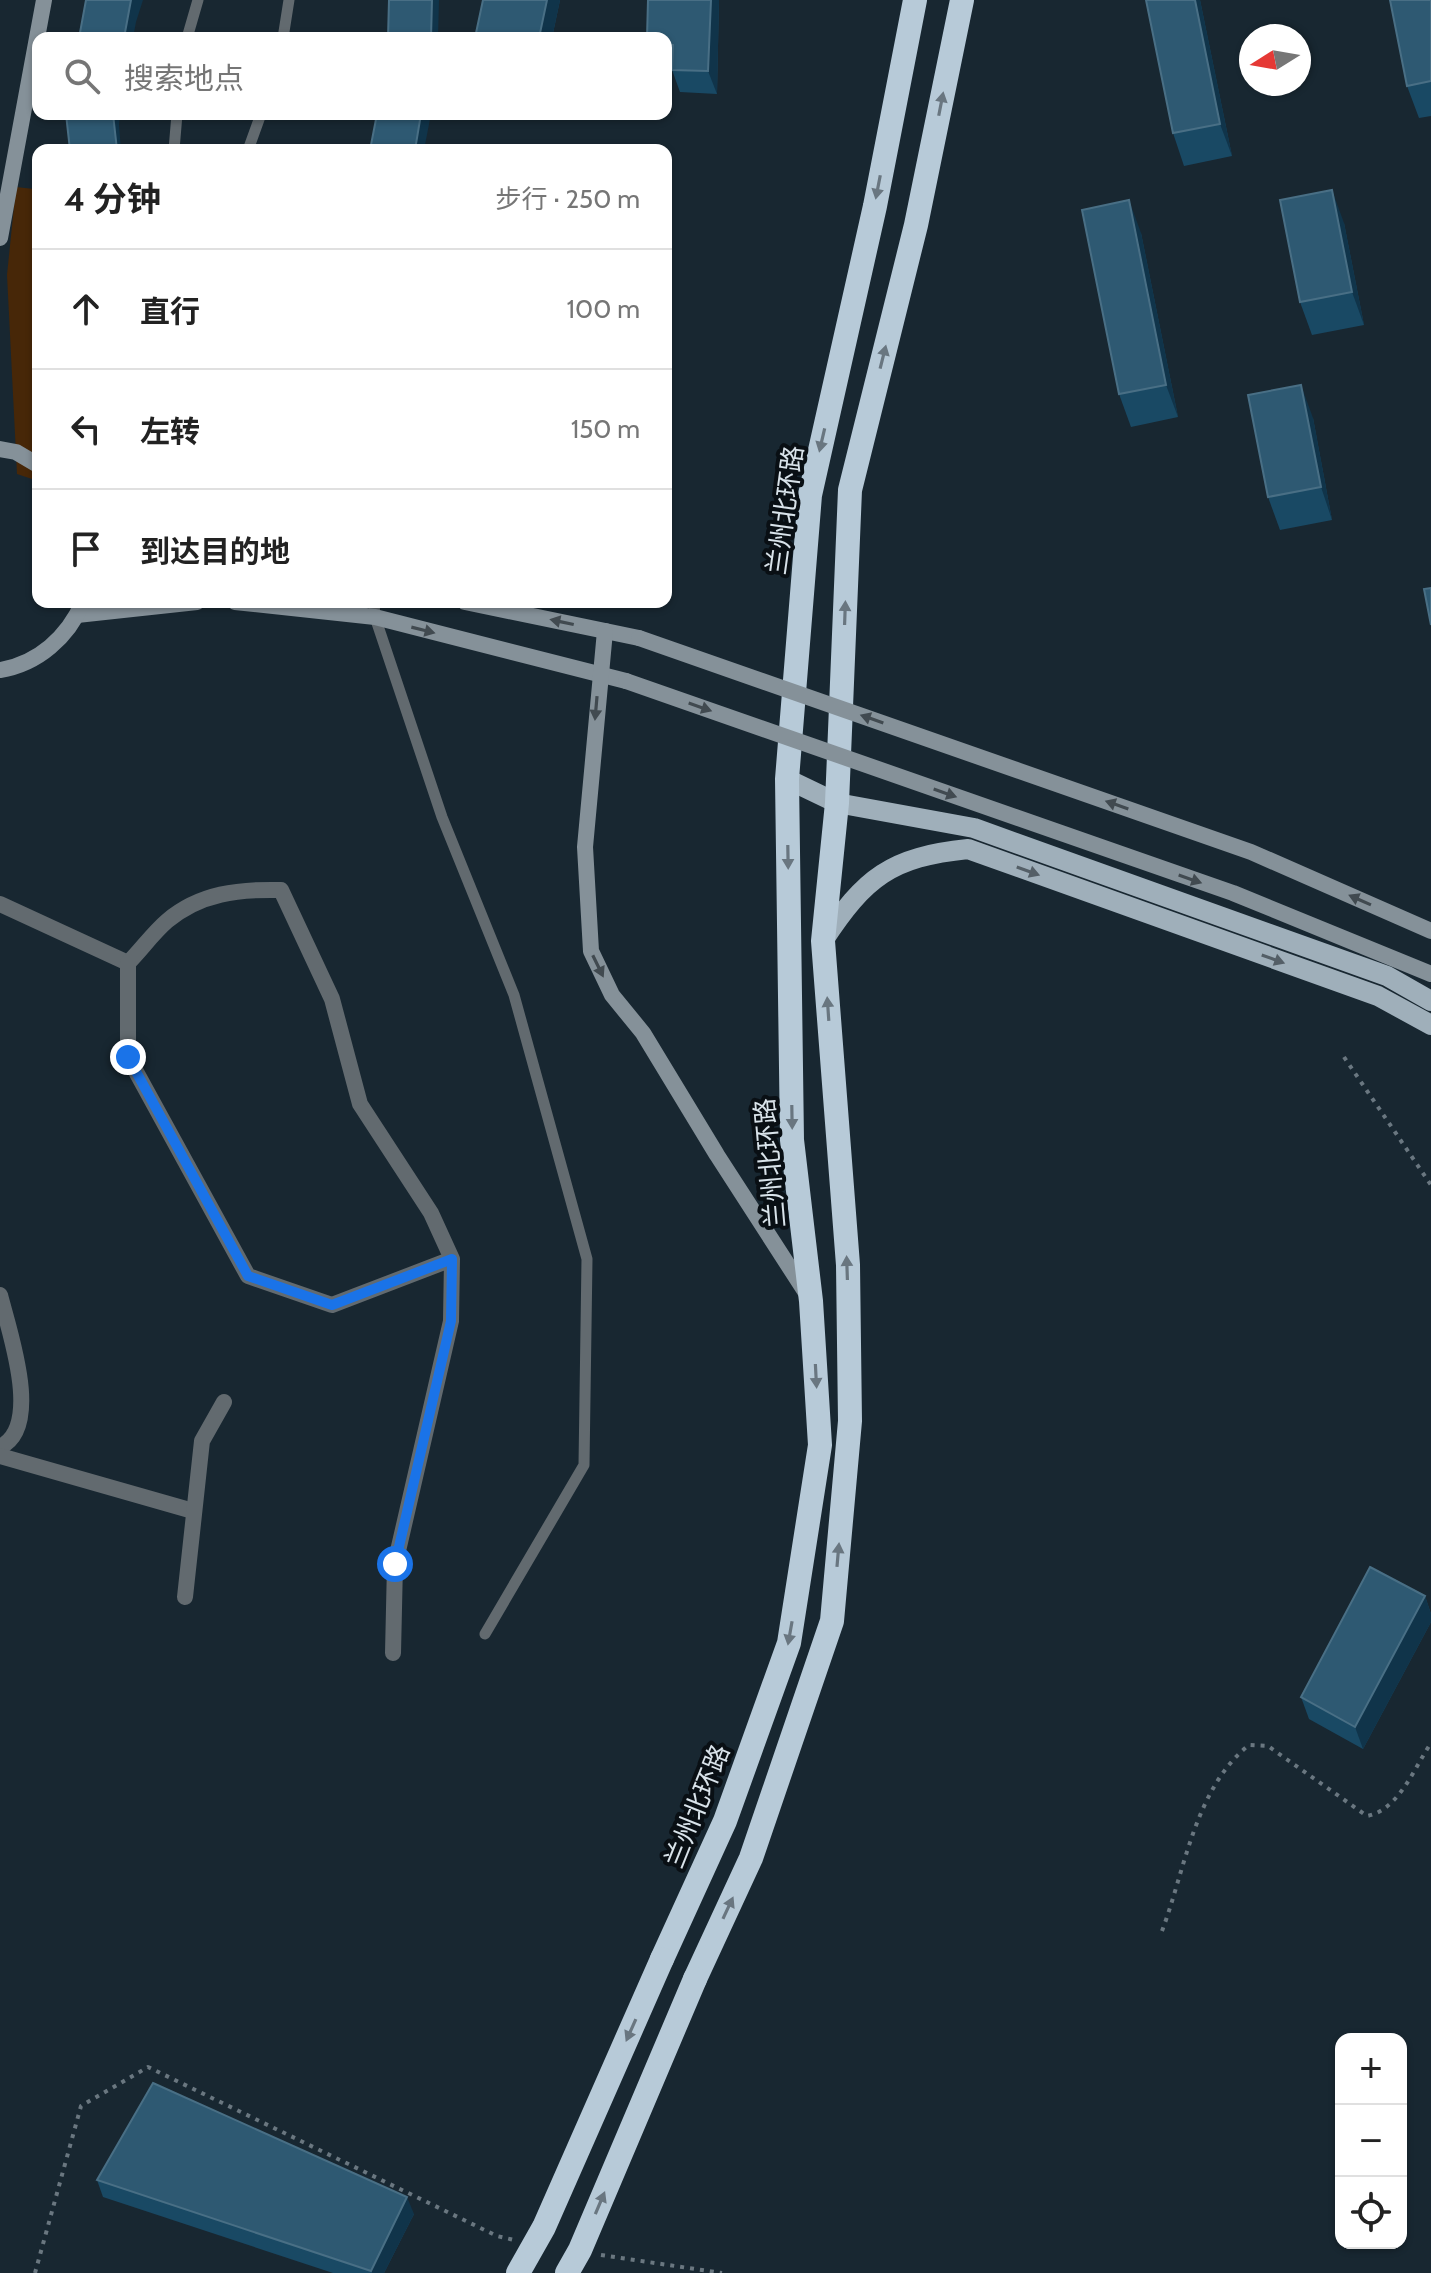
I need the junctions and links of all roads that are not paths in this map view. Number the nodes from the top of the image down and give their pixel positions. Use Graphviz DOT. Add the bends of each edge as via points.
graph roads {
  1 [pos="44,0"];
  2 [pos="198,0"];
  3 [pos="289,0"];
  4 [pos="915,0"];
  5 [pos="962,0"];
  6 [pos="38,32"];
  7 [pos="189,32"];
  8 [pos="284,32"];
  9 [pos="32,65"];
  10 [pos="176,120"];
  11 [pos="259,120"];
  12 [pos="174,144"];
  13 [pos="250,144"];
  14 [pos="0,238"];
  15 [pos="0,449"];
  16 [pos="32,461"];
  17 [pos="339,608"];
  18 [pos="494,608"];
  19 [pos="80,609"];
  20 [pos="374,610"];
  21 [pos="605,631"];
  22 [pos="0,670"];
  23 [pos="598,674"];
  24 [pos="787,779"];
  25 [pos="837,803"];
  26 [pos="0,904"];
  27 [pos="1431,931"];
  28 [pos="823,941"];
  29 [pos="128,963"];
  30 [pos="1431,974"];
  31 [pos="1431,1001"];
  32 [pos="1431,1025"];
  33 [pos="452,1259"];
  34 [pos="0,1295"];
  35 [pos="811,1301"];
  36 [pos="224,1402"];
  37 [pos="0,1447"];
  38 [pos="0,1456"];
  39 [pos="193,1511"];
  40 [pos="185,1597"];
  41 [pos="485,1634"];
  42 [pos="393,1653"];
  43 [pos="518,2273"];
  44 [pos="567,2273"];
  1 -- 6 [label="main road"];
  2 -- 7 [label="lane"];
  3 -- 8 [label="lane"];
  4 -- 24 [label="highway, 兰州北环路, one-way" via="810,495"];
  25 -- 5 [label="highway, one-way" via="850,490 916,225"];
  9 -- 14 [label="main road"];
  10 -- 12 [label="lane"];
  11 -- 13 [label="lane"];
  15 -- 16 [label="main road"];
  17 -- 20 [label="main road"];
  21 -- 18 [label="main road, one-way"];
  19 -- 22 [label="main road" via="61,638 39,656"];
  20 -- 23 [label="main road, one-way"];
  20 -- 41 [label="lane" via="442,817 514,995 587,1259 584,1465"];
  21 -- 23 [label="main road"];
  27 -- 21 [label="main road, one-way, bridge" via="1251,852 639,638"];
  23 -- 30 [label="main road, one-way, bridge" via="1233,893"];
  23 -- 35 [label="main road, one-way" via="585,847 591,951 612,995 643,1033"];
  24 -- 25 [label="main road"];
  24 -- 35 [label="highway, 兰州北环路, one-way" via="792,1140"];
  25 -- 28 [label="highway"];
  25 -- 31 [label="main road" via="974,828 1387,976"];
  26 -- 29 [label="street"];
  28 -- 32 [label="main road, one-way" via="848,903 882,872 923,854 968,849 1378,996"];
  44 -- 28 [label="highway, one-way, bridge" via="751,1858 832,1621 850,1421 848,1265"];
  29 -- 33 [label="street" via="128,1057 248,1276 332,1305"];
  29 -- 33 [label="street" via="167,921 201,899 240,889 281,890 332,999 360,1104 431,1213"];
  33 -- 42 [label="street" via="451,1321 395,1564"];
  34 -- 37 [label="street" via="18,1368 22,1422 9,1443"];
  35 -- 43 [label="highway, 兰州北环路, one-way, bridge" via="820,1445 789,1643 725,1821 544,2227"];
  36 -- 39 [label="street" via="202,1441"];
  38 -- 39 [label="street"];
  39 -- 40 [label="street"];
}
